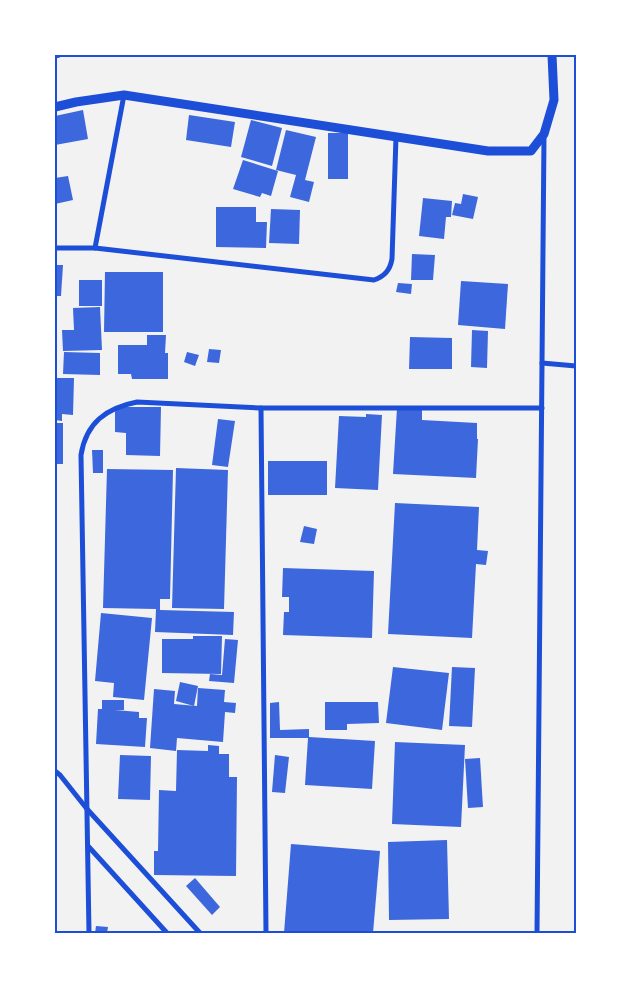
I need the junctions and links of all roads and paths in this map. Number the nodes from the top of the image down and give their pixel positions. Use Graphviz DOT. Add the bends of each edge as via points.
graph roads {
  1 [pos="59,55"];
  2 [pos="552,55"];
  3 [pos="55,56"];
  4 [pos="124,95"];
  5 [pos="55,107"];
  6 [pos="544,134"];
  7 [pos="396,137"];
  8 [pos="55,248"];
  9 [pos="95,248"];
  10 [pos="542,364"];
  11 [pos="576,366"];
  12 [pos="261,408"];
  13 [pos="542,408"];
  14 [pos="55,771"];
  15 [pos="87,809"];
  16 [pos="88,846"];
  17 [pos="89,933"];
  18 [pos="167,933"];
  19 [pos="200,933"];
  20 [pos="266,933"];
  21 [pos="537,933"];
  1 -- 3 [label="street"];
  2 -- 6 [label="street" via="554,100"];
  4 -- 5 [label="street"];
  4 -- 7 [label="street"];
  4 -- 9 [label="street"];
  6 -- 7 [label="street" via="531,151 488,151"];
  6 -- 10 [label="street"];
  7 -- 9 [label="street" via="392,259 390,268 379,278 369,280"];
  8 -- 9 [label="street"];
  10 -- 11 [label="street"];
  10 -- 13 [label="street"];
  12 -- 13 [label="street"];
  12 -- 15 [label="street" via="137,402 111,410 86,435 81,456"];
  12 -- 20 [label="street"];
  13 -- 21 [label="street"];
  14 -- 15 [label="street"];
  15 -- 16 [label="street"];
  15 -- 19 [label="street"];
  16 -- 17 [label="street"];
  16 -- 18 [label="street"];
}
